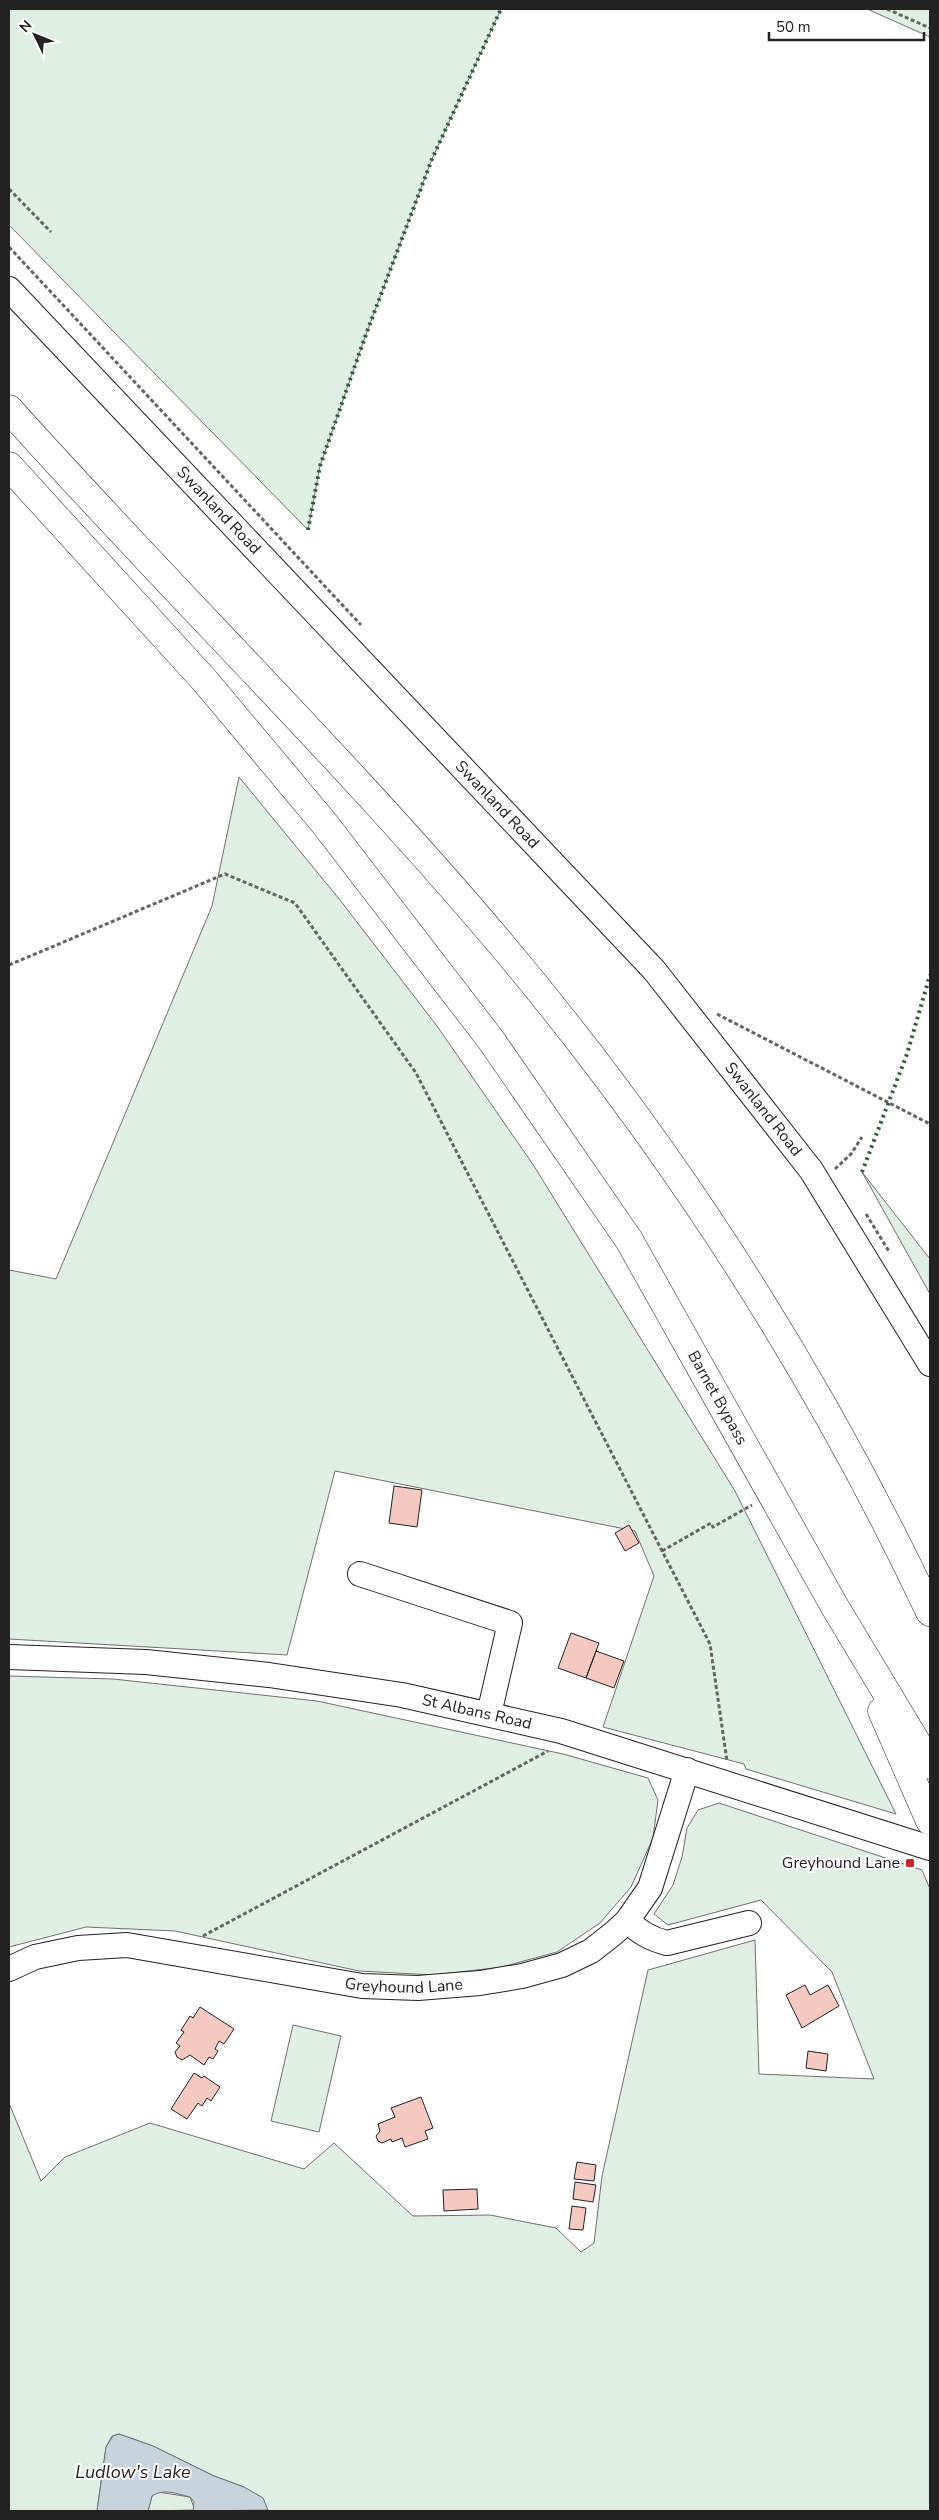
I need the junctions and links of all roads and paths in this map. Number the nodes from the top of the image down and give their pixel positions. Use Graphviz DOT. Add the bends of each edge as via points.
graph roads {
  1 [pos="887,9"];
  2 [pos="930,28"];
  3 [pos="9,189"];
  4 [pos="51,232"];
  5 [pos="9,289"];
  6 [pos="9,409"];
  7 [pos="9,466"];
  8 [pos="9,965"];
  9 [pos="713,1012"];
  10 [pos="930,1124"];
  11 [pos="862,1137"];
  12 [pos="819,1182"];
  13 [pos="930,1364"];
  14 [pos="743,1510"];
  15 [pos="662,1551"];
  16 [pos="360,1574"];
  17 [pos="835,1607"];
  18 [pos="930,1612"];
  19 [pos="9,1656"];
  20 [pos="489,1714"];
  21 [pos="561,1731"];
  22 [pos="930,1766"];
  23 [pos="687,1770"];
  24 [pos="730,1783"];
  25 [pos="930,1821"];
  26 [pos="930,1848"];
  27 [pos="628,1921"];
  28 [pos="748,1923"];
  29 [pos="185,1954"];
  30 [pos="9,1969"];
  1 -- 2 [label="path"];
  3 -- 4 [label="path"];
  5 -- 12 [label="street, Swanland Road" via="654,970"];
  6 -- 18 [label="highway" via="362,789 501,944 600,1069 686,1186 794,1355 892,1531"];
  7 -- 17 [label="highway, Barnet Bypass" via="212,690 324,824 491,1040 629,1240"];
  8 -- 15 [label="path" via="225,874 294,902 416,1073"];
  9 -- 10 [label="path"];
  11 -- 12 [label="path" via="852,1154"];
  12 -- 13 [label="street, Swanland Road"];
  14 -- 15 [label="path" via="713,1527 711,1523"];
  15 -- 24 [label="path" via="710,1644"];
  16 -- 20 [label="street" via="510,1623"];
  17 -- 22 [label="highway, Barnet Bypass"];
  17 -- 25 [label="highway"];
  19 -- 20 [label="street, St Albans Road" via="146,1662 269,1675 402,1695"];
  20 -- 21 [label="street, St Albans Road"];
  21 -- 23 [label="street, St Albans Road"];
  21 -- 29 [label="path" via="556,1747 201,1937"];
  23 -- 24 [label="street, St Albans Road"];
  23 -- 27 [label="street, Greyhound Lane" via="650,1888"];
  24 -- 26 [label="street, St Albans Road"];
  27 -- 28 [label="street" via="654,1940 667,1943"];
  27 -- 29 [label="street, Greyhound Lane" via="592,1951 562,1965 480,1983 418,1988 362,1986"];
  29 -- 30 [label="street, Greyhound Lane" via="127,1944 78,1948 35,1957"];
}
